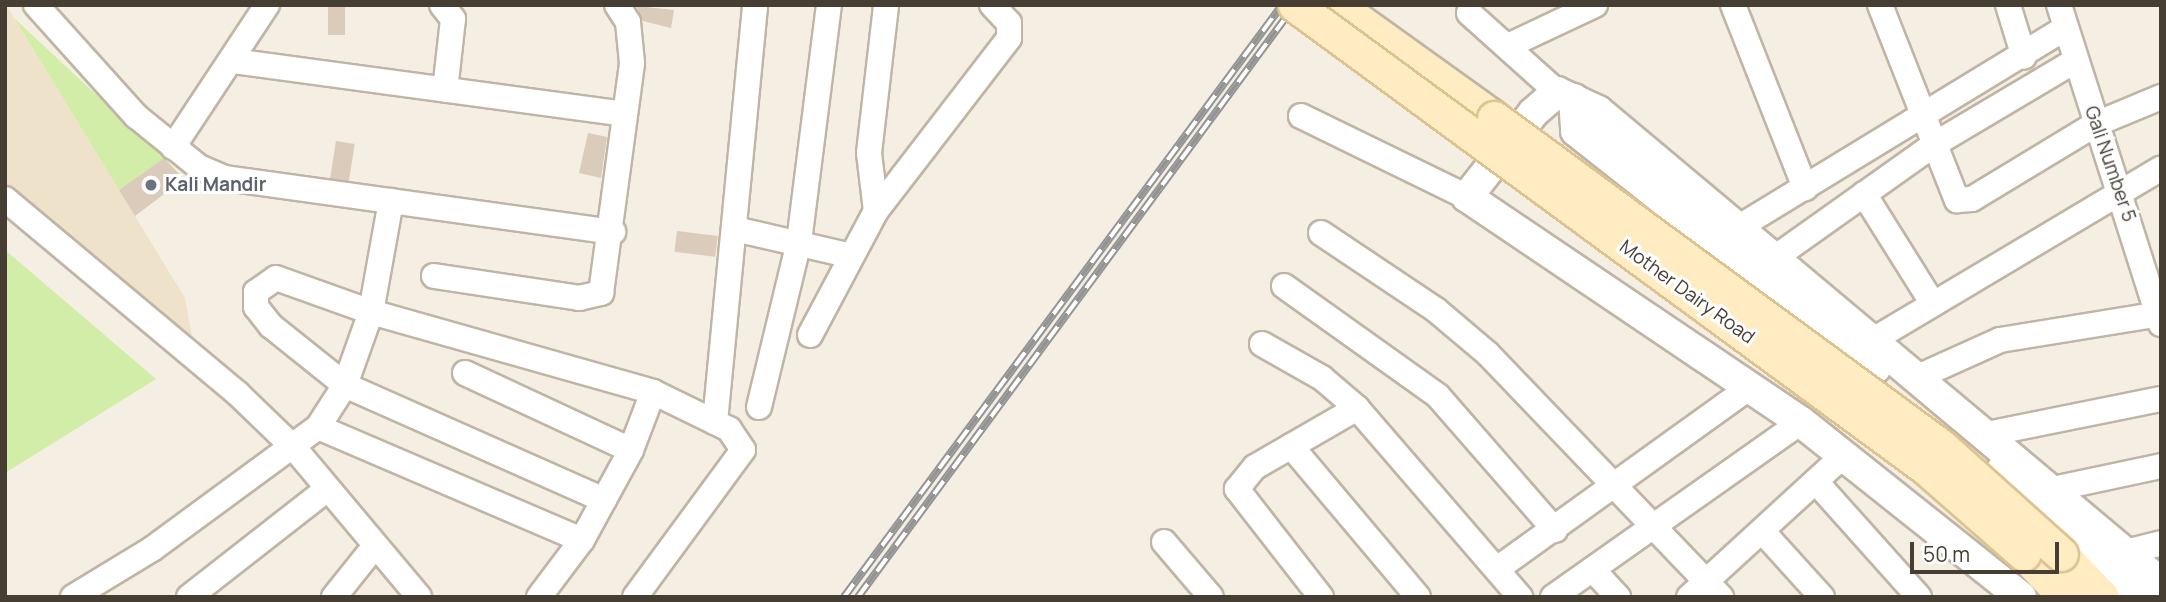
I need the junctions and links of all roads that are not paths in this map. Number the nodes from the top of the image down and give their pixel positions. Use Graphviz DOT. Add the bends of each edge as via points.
graph roads {
  1 [pos="36,5"];
  2 [pos="267,5"];
  3 [pos="442,5"];
  4 [pos="617,5"];
  5 [pos="755,5"];
  6 [pos="829,5"];
  7 [pos="886,5"];
  8 [pos="992,5"];
  9 [pos="1295,5"];
  10 [pos="1337,5"];
  11 [pos="1595,5"];
  12 [pos="1733,5"];
  13 [pos="1880,5"];
  14 [pos="2008,5"];
  15 [pos="1469,13"];
  16 [pos="2062,17"];
  17 [pos="1510,45"];
  18 [pos="2024,57"];
  19 [pos="233,61"];
  20 [pos="2073,62"];
  21 [pos="445,90"];
  22 [pos="1565,96"];
  23 [pos="2161,97"];
  24 [pos="623,114"];
  25 [pos="1301,116"];
  26 [pos="1925,116"];
  27 [pos="2096,124"];
  28 [pos="1935,144"];
  29 [pos="173,147"];
  30 [pos="2161,168"];
  31 [pos="1805,188"];
  32 [pos="2121,189"];
  33 [pos="1864,194"];
  34 [pos="1466,197"];
  35 [pos="5,199"];
  36 [pos="391,201"];
  37 [pos="876,211"];
  38 [pos="736,229"];
  39 [pos="1736,229"];
  40 [pos="613,232"];
  41 [pos="1321,233"];
  42 [pos="799,242"];
  43 [pos="848,255"];
  44 [pos="1773,259"];
  45 [pos="434,276"];
  46 [pos="1284,286"];
  47 [pos="1933,304"];
  48 [pos="371,312"];
  49 [pos="2160,317"];
  50 [pos="810,335"];
  51 [pos="1873,340"];
  52 [pos="1262,344"];
  53 [pos="464,373"];
  54 [pos="1917,377"];
  55 [pos="345,385"];
  56 [pos="1749,388"];
  57 [pos="653,392"];
  58 [pos="2161,399"];
  59 [pos="759,407"];
  60 [pos="1357,408"];
  61 [pos="715,422"];
  62 [pos="1801,422"];
  63 [pos="318,427"];
  64 [pos="1987,434"];
  65 [pos="1291,446"];
  66 [pos="295,449"];
  67 [pos="631,450"];
  68 [pos="1843,456"];
  69 [pos="2161,466"];
  70 [pos="1817,484"];
  71 [pos="1616,488"];
  72 [pos="327,489"];
  73 [pos="2053,489"];
  74 [pos="604,500"];
  75 [pos="1656,527"];
  76 [pos="1555,530"];
  77 [pos="1763,532"];
  78 [pos="582,540"];
  79 [pos="1164,542"];
  80 [pos="2161,543"];
  81 [pos="373,547"];
  82 [pos="2130,551"];
  83 [pos="1497,569"];
  84 [pos="1593,570"];
  85 [pos="2161,583"];
  86 [pos="1706,592"];
  87 [pos="73,597"];
  88 [pos="189,597"];
  89 [pos="334,597"];
  90 [pos="419,597"];
  91 [pos="539,597"];
  92 [pos="635,597"];
  93 [pos="1211,597"];
  94 [pos="1321,597"];
  95 [pos="1418,597"];
  96 [pos="1520,597"];
  97 [pos="1553,597"];
  98 [pos="1618,597"];
  99 [pos="1822,597"];
  100 [pos="1919,597"];
  101 [pos="2021,597"];
  102 [pos="2065,597"];
  103 [pos="2102,597"];
  104 [pos="2141,597"];
  1 -- 29 [label="street" via="86,67"];
  2 -- 19 [label="street"];
  3 -- 21 [label="street" via="453,19"];
  4 -- 24 [label="street" via="631,35"];
  5 -- 38 [label="street"];
  6 -- 42 [label="street"];
  7 -- 37 [label="street" via="869,153"];
  8 -- 37 [label="street" via="1009,23 1009,38"];
  9 -- 102 [label="main road, Mother Dairy Road, bridge" via="1915,460 2024,554"];
  10 -- 103 [label="main road, Mother Dairy Road, bridge" via="1942,447"];
  11 -- 17 [label="street"];
  12 -- 31 [label="street"];
  13 -- 26 [label="street"];
  14 -- 18 [label="street"];
  15 -- 17 [label="street"];
  16 -- 18 [label="street"];
  16 -- 20 [label="street, Gali Number 5"];
  17 -- 22 [label="street"];
  18 -- 26 [label="street"];
  19 -- 21 [label="street"];
  19 -- 29 [label="street"];
  20 -- 27 [label="street, Gali Number 5"];
  20 -- 28 [label="street"];
  21 -- 24 [label="street"];
  22 -- 34 [label="street"];
  22 -- 39 [label="street" via="1598,111"];
  22 -- 104 [label="street" via="1576,131 1925,406"];
  23 -- 27 [label="street"];
  24 -- 40 [label="street"];
  25 -- 34 [label="street"];
  26 -- 28 [label="street"];
  26 -- 31 [label="street"];
  27 -- 28 [label="street" via="1964,202 1951,193"];
  27 -- 32 [label="street, Gali Number 5"];
  28 -- 33 [label="street"];
  29 -- 36 [label="street" via="225,178"];
  30 -- 32 [label="street"];
  31 -- 39 [label="street"];
  32 -- 47 [label="street"];
  32 -- 49 [label="street, Gali Number 5"];
  33 -- 44 [label="street"];
  33 -- 47 [label="street"];
  34 -- 56 [label="street"];
  35 -- 66 [label="street" via="238,394"];
  36 -- 40 [label="street"];
  36 -- 48 [label="street"];
  37 -- 43 [label="street"];
  38 -- 42 [label="street"];
  38 -- 61 [label="street"];
  39 -- 44 [label="street"];
  40 -- 45 [label="street" via="606,284 592,298"];
  41 -- 71 [label="street" via="1436,310 1488,354"];
  42 -- 43 [label="street"];
  42 -- 59 [label="street"];
  43 -- 50 [label="street"];
  44 -- 51 [label="street"];
  46 -- 76 [label="street" via="1438,396"];
  47 -- 51 [label="street"];
  48 -- 55 [label="street"];
  48 -- 55 [label="street" via="276,278 256,292 256,307 271,326"];
  48 -- 57 [label="street"];
  49 -- 54 [label="street" via="2000,340"];
  51 -- 54 [label="street"];
  52 -- 60 [label="street" via="1322,377"];
  53 -- 67 [label="street"];
  54 -- 64 [label="street"];
  55 -- 63 [label="street"];
  55 -- 74 [label="street"];
  56 -- 62 [label="street"];
  56 -- 71 [label="street"];
  57 -- 61 [label="street"];
  57 -- 67 [label="street"];
  58 -- 64 [label="street"];
  60 -- 65 [label="street"];
  60 -- 83 [label="street"];
  61 -- 92 [label="street" via="738,438 739,463"];
  62 -- 68 [label="street"];
  62 -- 75 [label="street"];
  63 -- 66 [label="street"];
  63 -- 78 [label="street"];
  64 -- 73 [label="street"];
  65 -- 94 [label="street" via="1242,477 1237,489"];
  65 -- 95 [label="street"];
  66 -- 72 [label="street"];
  66 -- 87 [label="street"];
  67 -- 74 [label="street"];
  68 -- 70 [label="street"];
  68 -- 101 [label="street"];
  69 -- 73 [label="street"];
  70 -- 77 [label="street"];
  70 -- 100 [label="street"];
  71 -- 75 [label="street"];
  71 -- 76 [label="street"];
  72 -- 81 [label="street"];
  72 -- 88 [label="street"];
  73 -- 82 [label="street"];
  74 -- 78 [label="street"];
  75 -- 84 [label="street"];
  75 -- 86 [label="street"];
  76 -- 83 [label="street"];
  77 -- 86 [label="street"];
  77 -- 99 [label="street"];
  78 -- 91 [label="street"];
  79 -- 93 [label="street"];
  80 -- 82 [label="street"];
  81 -- 89 [label="street"];
  81 -- 90 [label="street"];
  82 -- 85 [label="street"];
  83 -- 96 [label="street"];
  84 -- 97 [label="street"];
  84 -- 98 [label="street"];
}
